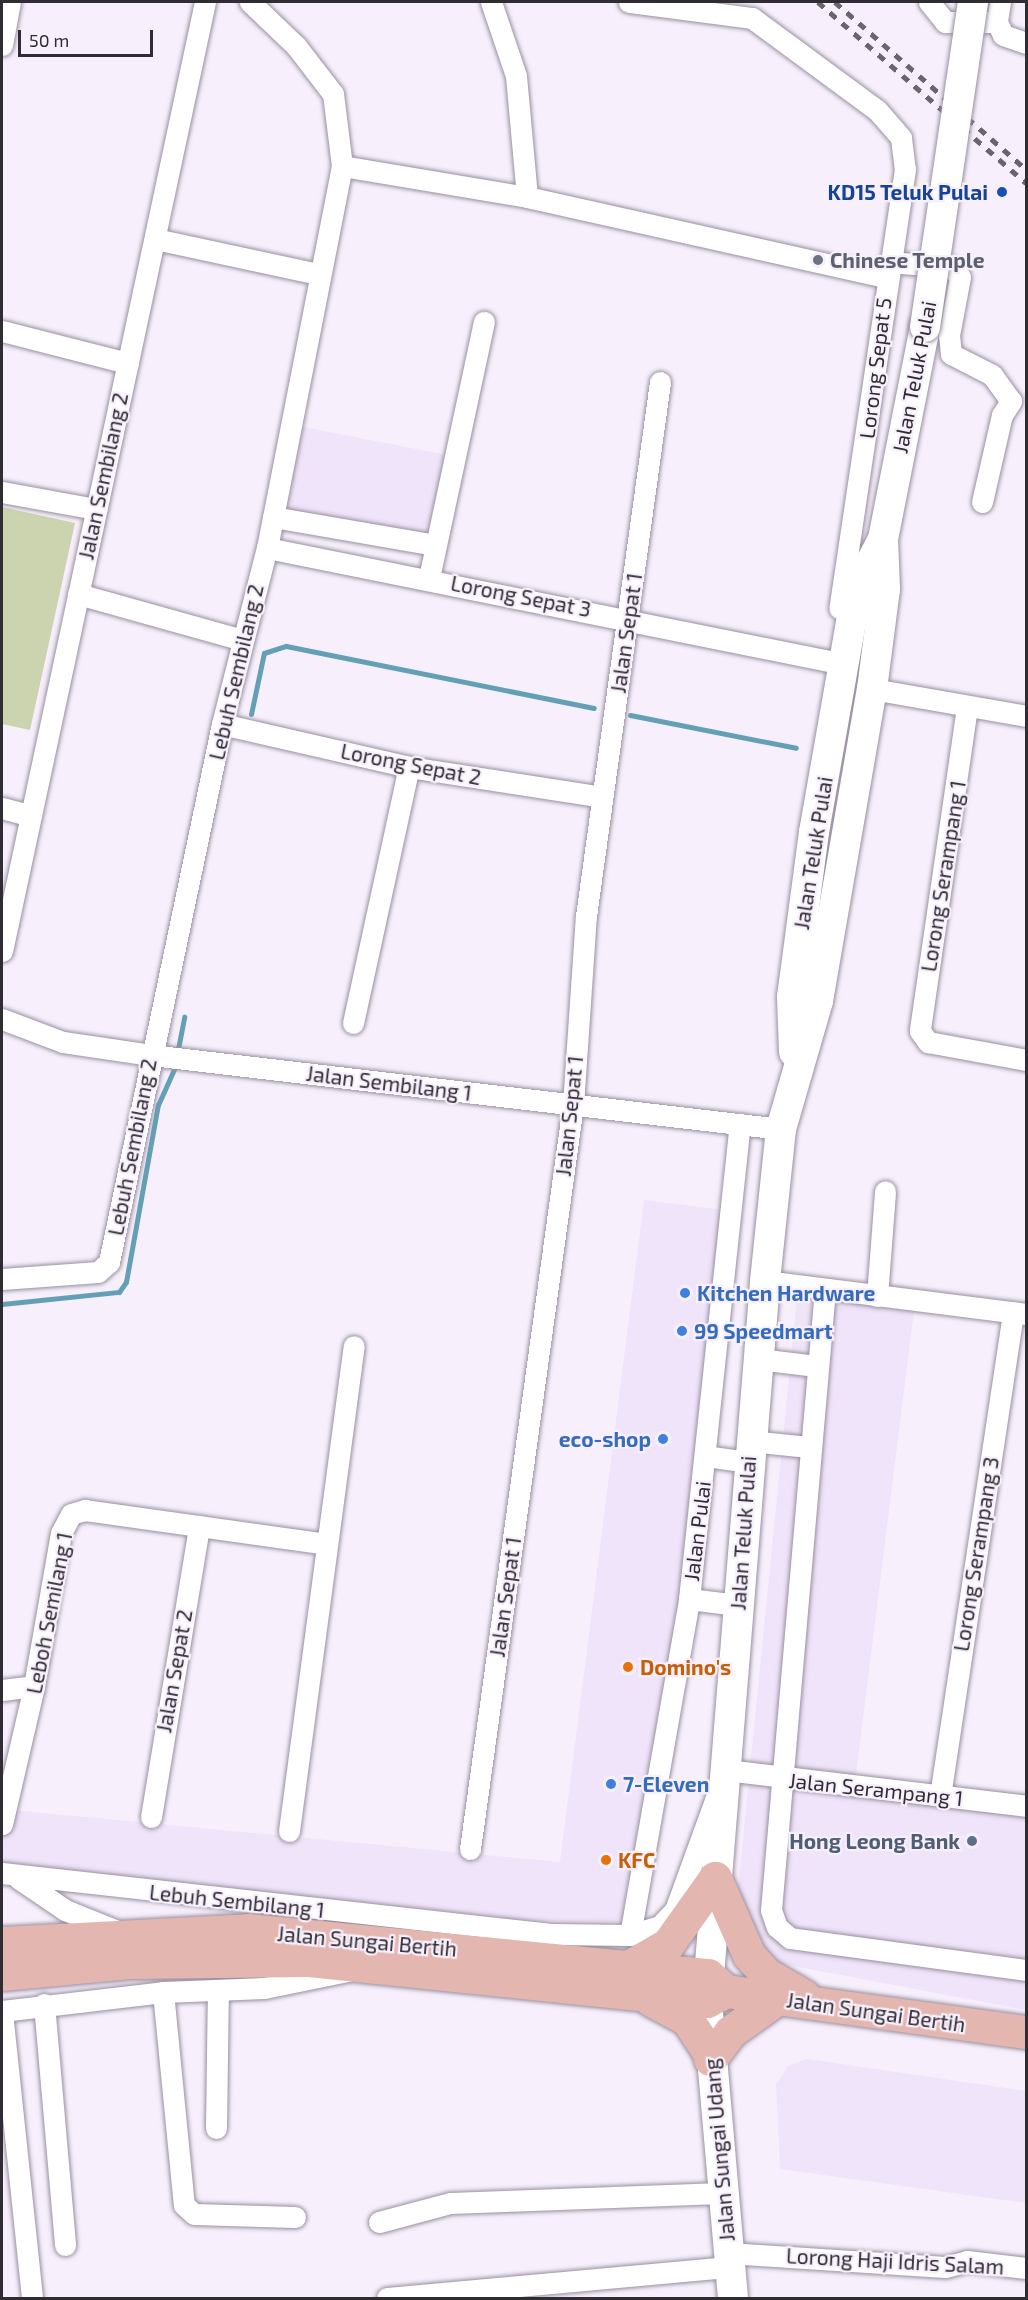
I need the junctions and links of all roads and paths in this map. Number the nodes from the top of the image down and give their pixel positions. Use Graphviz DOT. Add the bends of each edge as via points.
graph roads {
  1 [pos="9,2"];
  2 [pos="206,2"];
  3 [pos="490,2"];
  4 [pos="629,2"];
  5 [pos="929,2"];
  6 [pos="973,2"];
  7 [pos="260,4"];
  8 [pos="999,12"];
  9 [pos="1021,42"];
  10 [pos="2,45"];
  11 [pos="342,166"];
  12 [pos="526,197"];
  13 [pos="154,238"];
  14 [pos="887,270"];
  15 [pos="318,274"];
  16 [pos="484,322"];
  17 [pos="2,331"];
  18 [pos="128,363"];
  19 [pos="660,382"];
  20 [pos="1019,402"];
  21 [pos="2,492"];
  22 [pos="982,502"];
  23 [pos="96,509"];
  24 [pos="273,518"];
  25 [pos="883,538"];
  26 [pos="435,544"];
  27 [pos="267,548"];
  28 [pos="429,578"];
  29 [pos="78,594"];
  30 [pos="630,617"];
  31 [pos="243,640"];
  32 [pos="837,663"];
  33 [pos="872,689"];
  34 [pos="967,707"];
  35 [pos="1026,716"];
  36 [pos="222,724"];
  37 [pos="861,754"];
  38 [pos="409,767"];
  39 [pos="602,797"];
  40 [pos="2,808"];
  41 [pos="30,816"];
  42 [pos="806,895"];
  43 [pos="2,951"];
  44 [pos="2,1019"];
  45 [pos="353,1023"];
  46 [pos="151,1054"];
  47 [pos="1026,1060"];
  48 [pos="795,1068"];
  49 [pos="573,1105"];
  50 [pos="740,1124"];
  51 [pos="781,1129"];
  52 [pos="885,1191"];
  53 [pos="2,1279"];
  54 [pos="765,1281"];
  55 [pos="825,1289"];
  56 [pos="877,1296"];
  57 [pos="1020,1313"];
  58 [pos="354,1346"];
  59 [pos="758,1359"];
  60 [pos="817,1366"];
  61 [pos="809,1447"];
  62 [pos="749,1452"];
  63 [pos="706,1456"];
  64 [pos="199,1526"];
  65 [pos="327,1544"];
  66 [pos="689,1599"];
  67 [pos="738,1605"];
  68 [pos="34,1686"];
  69 [pos="2,1690"];
  70 [pos="726,1770"];
  71 [pos="780,1779"];
  72 [pos="940,1796"];
  73 [pos="1026,1806"];
  74 [pos="151,1817"];
  75 [pos="2,1824"];
  76 [pos="289,1832"];
  77 [pos="470,1849"];
  78 [pos="8,1875"];
  79 [pos="715,1878"];
  80 [pos="121,1933"];
  81 [pos="4,1958"];
  82 [pos="630,1965"];
  83 [pos="366,1966"];
  84 [pos="1026,1970"];
  85 [pos="714,1989"];
  86 [pos="218,1990"];
  87 [pos="163,1992"];
  88 [pos="778,1998"];
  89 [pos="44,2004"];
  90 [pos="817,2004"];
  91 [pos="2,2012"];
  92 [pos="1026,2032"];
  93 [pos="710,2056"];
  94 [pos="216,2128"];
  95 [pos="723,2193"];
  96 [pos="295,2217"];
  97 [pos="379,2222"];
  98 [pos="65,2245"];
  99 [pos="729,2260"];
  100 [pos="1026,2268"];
  101 [pos="32,2298"];
  102 [pos="387,2298"];
  103 [pos="733,2298"];
  1 -- 10 [label="street"];
  2 -- 13 [label="street, Jalan Sembilang 2"];
  3 -- 12 [label="street" via="516,76"];
  4 -- 14 [label="street, Lorong Sepat 5" via="753,18 894,126 905,169"];
  5 -- 8 [label="street" via="945,22"];
  6 -- 25 [label="main road, Jalan Teluk Pulai, bridge" via="925,327"];
  7 -- 11 [label="street, Lebuh Sembilang 2" via="333,94"];
  8 -- 9 [label="street" via="1003,35"];
  11 -- 12 [label="street"];
  11 -- 15 [label="street, Lebuh Sembilang 2"];
  12 -- 14 [label="street"];
  13 -- 15 [label="street"];
  13 -- 18 [label="street, Jalan Sembilang 2"];
  14 -- 20 [label="street" via="951,267 956,272 960,277 949,335 951,354 992,375"];
  14 -- 32 [label="street, Lorong Sepat 5"];
  15 -- 24 [label="street, Lebuh Sembilang 2"];
  16 -- 26 [label="street"];
  17 -- 18 [label="street"];
  18 -- 23 [label="street, Jalan Sembilang 2"];
  19 -- 30 [label="street, Jalan Sepat 1"];
  20 -- 22 [label="street" via="1002,415"];
  21 -- 23 [label="street"];
  23 -- 29 [label="street, Jalan Sembilang 2"];
  24 -- 26 [label="street"];
  24 -- 27 [label="street, Lebuh Sembilang 2"];
  25 -- 32 [label="main road, Jalan Teluk Pulai" via="857,588"];
  25 -- 33 [label="main road, Jalan Teluk Pulai" via="885,589"];
  26 -- 28 [label="street"];
  27 -- 28 [label="street, Lorong Sepat 3"];
  27 -- 31 [label="street, Lebuh Sembilang 2"];
  28 -- 30 [label="street, Lorong Sepat 3"];
  29 -- 31 [label="street"];
  29 -- 41 [label="street, Jalan Sembilang 2"];
  30 -- 32 [label="street, Lorong Sepat 3"];
  30 -- 39 [label="street, Jalan Sepat 1"];
  31 -- 36 [label="street, Lebuh Sembilang 2"];
  32 -- 42 [label="main road, Jalan Teluk Pulai"];
  33 -- 34 [label="street"];
  33 -- 37 [label="main road, Jalan Teluk Pulai"];
  34 -- 35 [label="street"];
  34 -- 47 [label="street, Lorong Serampang 1" via="949,854 919,1018 928,1042"];
  36 -- 38 [label="street, Lorong Sepat 2"];
  36 -- 46 [label="street, Lebuh Sembilang 2"];
  37 -- 42 [label="main road" via="830,881 817,900"];
  37 -- 48 [label="main road, Jalan Teluk Pulai" via="818,1001"];
  38 -- 39 [label="street, Lorong Sepat 2"];
  38 -- 45 [label="street"];
  39 -- 49 [label="street, Jalan Sepat 1" via="586,915"];
  40 -- 41 [label="street"];
  41 -- 43 [label="street, Jalan Sembilang 2"];
  42 -- 48 [label="main road, Jalan Teluk Pulai" via="792,997"];
  44 -- 46 [label="street, Jalan Sembilang 1" via="63,1042"];
  46 -- 49 [label="street, Jalan Sembilang 1"];
  46 -- 53 [label="street, Lebuh Sembilang 2" via="105,1268"];
  48 -- 51 [label="main road, Jalan Teluk Pulai"];
  49 -- 50 [label="street, Jalan Sembilang 1"];
  49 -- 77 [label="street, Jalan Sepat 1"];
  50 -- 51 [label="street, Jalan Sembilang 1"];
  50 -- 63 [label="street, Jalan Pulai"];
  51 -- 54 [label="main road, Jalan Teluk Pulai"];
  52 -- 56 [label="street"];
  54 -- 55 [label="street"];
  54 -- 59 [label="main road, Jalan Teluk Pulai"];
  55 -- 56 [label="street"];
  55 -- 60 [label="street"];
  56 -- 57 [label="street"];
  57 -- 72 [label="street, Lorong Serampang 3"];
  58 -- 65 [label="street"];
  59 -- 60 [label="street"];
  59 -- 62 [label="main road, Jalan Teluk Pulai"];
  60 -- 61 [label="street"];
  61 -- 62 [label="street"];
  61 -- 71 [label="street"];
  62 -- 63 [label="street"];
  62 -- 67 [label="main road, Jalan Teluk Pulai"];
  63 -- 66 [label="street, Jalan Pulai"];
  64 -- 65 [label="street, Leboh Semilang 1"];
  64 -- 68 [label="street, Leboh Semilang 1" via="84,1510 71,1514 60,1533"];
  64 -- 74 [label="street, Jalan Sepat 2"];
  65 -- 76 [label="street"];
  66 -- 67 [label="street"];
  66 -- 82 [label="street, Jalan Pulai"];
  67 -- 70 [label="main road, Jalan Teluk Pulai"];
  68 -- 69 [label="street"];
  68 -- 75 [label="street, Leboh Semilang 1"];
  70 -- 71 [label="street, Jalan Serampang 1"];
  70 -- 79 [label="main road, Jalan Teluk Pulai"];
  70 -- 82 [label="street, Lebuh Sembilang 1" via="675,1910"];
  71 -- 72 [label="street, Jalan Serampang 1"];
  71 -- 84 [label="street" via="771,1910 777,1927 790,1938"];
  72 -- 73 [label="street, Jalan Serampang 1"];
  78 -- 80 [label="street" via="65,1910"];
  78 -- 82 [label="street, Lebuh Sembilang 1" via="550,1934"];
  79 -- 82 [label="main road" via="668,1944"];
  79 -- 85 [label="main road, Jalan Teluk Pulai"];
  79 -- 90 [label="main road" via="749,1955 766,1974"];
  80 -- 81 [label="main road, Jalan Sungai Bertih"];
  80 -- 82 [label="main road, Jalan Sungai Bertih" via="248,1930"];
  81 -- 83 [label="main road, Jalan Sungai Bertih" via="245,1957"];
  82 -- 83 [label="main road, Jalan Sungai Bertih"];
  82 -- 85 [label="main road, Jalan Sungai Bertih"];
  82 -- 93 [label="main road" via="687,2019"];
  83 -- 86 [label="street" via="321,1979"];
  85 -- 88 [label="main road, Jalan Sungai Bertih"];
  85 -- 93 [label="main road, Jalan Sungai Udang"];
  86 -- 87 [label="street"];
  86 -- 94 [label="street"];
  87 -- 89 [label="street"];
  87 -- 96 [label="street" via="184,2205 194,2214"];
  88 -- 90 [label="main road, Jalan Sungai Bertih"];
  88 -- 93 [label="main road" via="730,2032"];
  89 -- 91 [label="street"];
  89 -- 98 [label="street"];
  90 -- 92 [label="main road, Jalan Sungai Bertih"];
  91 -- 101 [label="street"];
  93 -- 95 [label="main road, Jalan Sungai Udang"];
  95 -- 97 [label="street" via="450,2203"];
  95 -- 99 [label="main road, Jalan Sungai Udang"];
  99 -- 100 [label="street, Lorong Haji Idris Salam" via="945,2267 967,2260"];
  99 -- 102 [label="street, Lorong Haji Idris Salam"];
  99 -- 103 [label="main road, Jalan Sungai Udang"];
}
